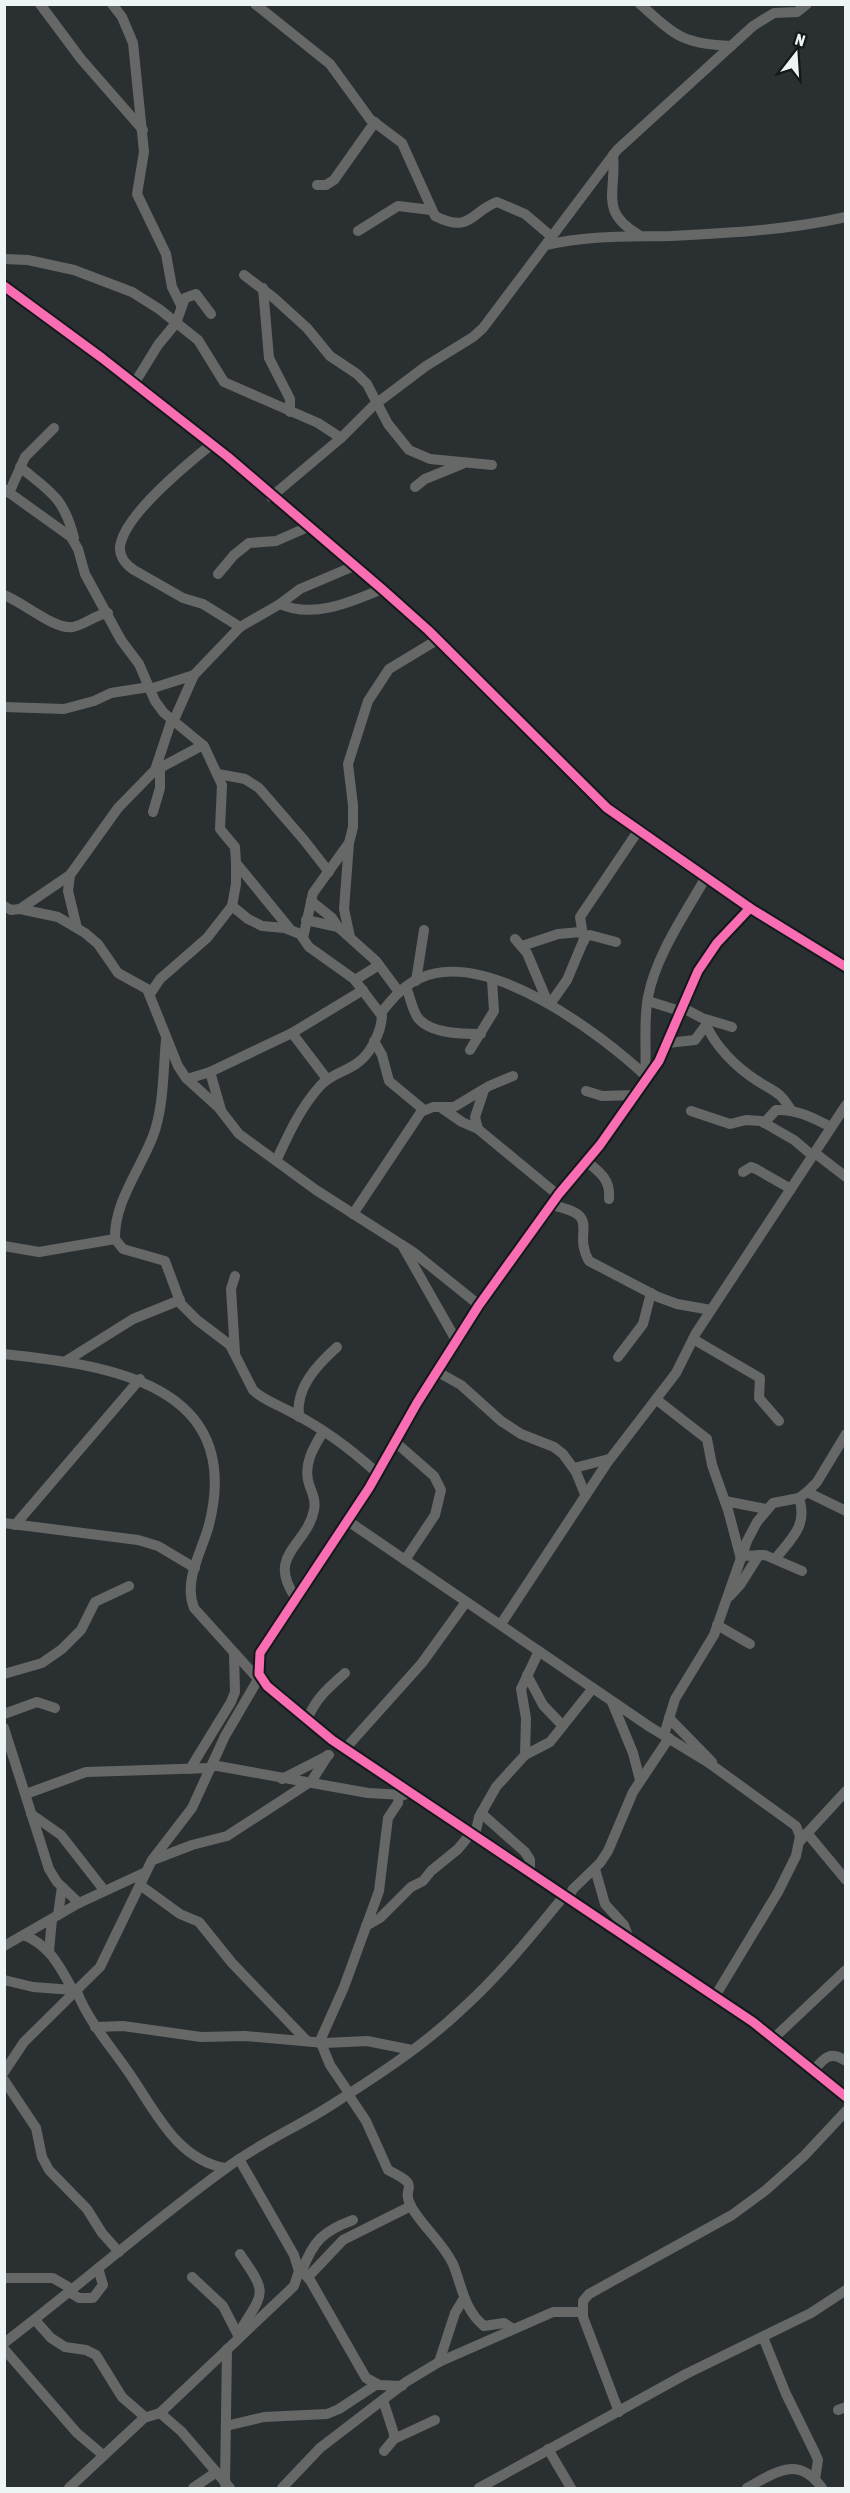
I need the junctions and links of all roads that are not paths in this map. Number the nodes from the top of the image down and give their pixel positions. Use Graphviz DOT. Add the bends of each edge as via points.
graph roads {
  1 [pos="40,4"];
  2 [pos="111,4"];
  3 [pos="255,4"];
  4 [pos="640,4"];
  5 [pos="807,4"];
  6 [pos="783,8"];
  7 [pos="731,46"];
  8 [pos="375,122"];
  9 [pos="143,130"];
  10 [pos="613,155"];
  11 [pos="317,185"];
  12 [pos="431,210"];
  13 [pos="846,217"];
  14 [pos="358,231"];
  15 [pos="639,235"];
  16 [pos="549,241"];
  17 [pos="4,259"];
  18 [pos="244,275"];
  19 [pos="4,286"];
  20 [pos="263,288"];
  21 [pos="181,305"];
  22 [pos="211,314"];
  23 [pos="176,323"];
  24 [pos="134,384"];
  25 [pos="376,403"];
  26 [pos="290,412"];
  27 [pos="54,428"];
  28 [pos="341,438"];
  29 [pos="212,444"];
  30 [pos="462,464"];
  31 [pos="492,465"];
  32 [pos="20,468"];
  33 [pos="415,487"];
  34 [pos="7,491"];
  35 [pos="271,496"];
  36 [pos="308,527"];
  37 [pos="75,543"];
  38 [pos="354,566"];
  39 [pos="218,574"];
  40 [pos="382,589"];
  41 [pos="4,595"];
  42 [pos="280,604"];
  43 [pos="108,613"];
  44 [pos="240,627"];
  45 [pos="437,640"];
  46 [pos="194,675"];
  47 [pos="149,688"];
  48 [pos="4,707"];
  49 [pos="173,720"];
  50 [pos="202,744"];
  51 [pos="158,769"];
  52 [pos="218,774"];
  53 [pos="153,812"];
  54 [pos="638,831"];
  55 [pos="350,842"];
  56 [pos="236,863"];
  57 [pos="329,872"];
  58 [pos="70,875"];
  59 [pos="706,877"];
  60 [pos="311,901"];
  61 [pos="232,906"];
  62 [pos="750,908"];
  63 [pos="6,909"];
  64 [pos="20,909"];
  65 [pos="306,920"];
  66 [pos="339,927"];
  67 [pos="77,928"];
  68 [pos="290,929"];
  69 [pos="424,930"];
  70 [pos="582,936"];
  71 [pos="350,937"];
  72 [pos="303,938"];
  73 [pos="616,942"];
  74 [pos="380,965"];
  75 [pos="846,967"];
  76 [pos="355,980"];
  77 [pos="492,980"];
  78 [pos="407,986"];
  79 [pos="363,990"];
  80 [pos="150,994"];
  81 [pos="648,1001"];
  82 [pos="549,1004"];
  83 [pos="681,1009"];
  84 [pos="381,1012"];
  85 [pos="708,1023"];
  86 [pos="732,1027"];
  87 [pos="292,1033"];
  88 [pos="482,1034"];
  89 [pos="166,1037"];
  90 [pos="374,1041"];
  91 [pos="668,1043"];
  92 [pos="470,1050"];
  93 [pos="210,1072"];
  94 [pos="513,1076"];
  95 [pos="646,1077"];
  96 [pos="187,1079"];
  97 [pos="327,1079"];
  98 [pos="484,1089"];
  99 [pos="586,1091"];
  100 [pos="636,1095"];
  101 [pos="846,1105"];
  102 [pos="443,1109"];
  103 [pos="424,1110"];
  104 [pos="791,1110"];
  105 [pos="691,1111"];
  106 [pos="222,1113"];
  107 [pos="764,1123"];
  108 [pos="831,1127"];
  109 [pos="478,1128"];
  110 [pos="814,1154"];
  111 [pos="277,1159"];
  112 [pos="586,1161"];
  113 [pos="743,1172"];
  114 [pos="846,1177"];
  115 [pos="791,1190"];
  116 [pos="558,1195"];
  117 [pos="609,1199"];
  118 [pos="551,1205"];
  119 [pos="353,1214"];
  120 [pos="115,1239"];
  121 [pos="402,1245"];
  122 [pos="4,1246"];
  123 [pos="235,1276"];
  124 [pos="651,1293"];
  125 [pos="180,1300"];
  126 [pos="479,1305"];
  127 [pos="711,1310"];
  128 [pos="693,1339"];
  129 [pos="456,1340"];
  130 [pos="337,1347"];
  131 [pos="235,1353"];
  132 [pos="4,1354"];
  133 [pos="618,1356"];
  134 [pos="66,1361"];
  135 [pos="436,1371"];
  136 [pos="140,1379"];
  137 [pos="657,1400"];
  138 [pos="299,1417"];
  139 [pos="779,1421"];
  140 [pos="323,1432"];
  141 [pos="844,1439"];
  142 [pos="394,1441"];
  143 [pos="609,1459"];
  144 [pos="574,1468"];
  145 [pos="377,1473"];
  146 [pos="585,1494"];
  147 [pos="803,1495"];
  148 [pos="725,1501"];
  149 [pos="766,1509"];
  150 [pos="846,1511"];
  151 [pos="348,1521"];
  152 [pos="10,1524"];
  153 [pos="759,1555"];
  154 [pos="741,1557"];
  155 [pos="776,1558"];
  156 [pos="405,1560"];
  157 [pos="195,1568"];
  158 [pos="802,1571"];
  159 [pos="129,1586"];
  160 [pos="295,1597"];
  161 [pos="727,1599"];
  162 [pos="465,1602"];
  163 [pos="501,1624"];
  164 [pos="717,1625"];
  165 [pos="750,1644"];
  166 [pos="539,1651"];
  167 [pos="234,1654"];
  168 [pos="345,1673"];
  169 [pos="4,1674"];
  170 [pos="527,1675"];
  171 [pos="259,1677"];
  172 [pos="592,1688"];
  173 [pos="612,1701"];
  174 [pos="55,1708"];
  175 [pos="4,1714"];
  176 [pos="669,1718"];
  177 [pos="307,1720"];
  178 [pos="562,1725"];
  179 [pos="4,1728"];
  180 [pos="666,1737"];
  181 [pos="342,1748"];
  182 [pos="329,1755"];
  183 [pos="525,1755"];
  184 [pos="211,1767"];
  185 [pos="715,1768"];
  186 [pos="190,1769"];
  187 [pos="282,1779"];
  188 [pos="640,1780"];
  189 [pos="311,1782"];
  190 [pos="846,1791"];
  191 [pos="26,1794"];
  192 [pos="399,1795"];
  193 [pos="412,1795"];
  194 [pos="31,1813"];
  195 [pos="481,1813"];
  196 [pos="474,1834"];
  197 [pos="804,1837"];
  198 [pos="152,1860"];
  199 [pos="595,1869"];
  200 [pos="146,1872"];
  201 [pos="530,1872"];
  202 [pos="846,1880"];
  203 [pos="578,1884"];
  204 [pos="140,1885"];
  205 [pos="62,1887"];
  206 [pos="104,1890"];
  207 [pos="566,1897"];
  208 [pos="79,1903"];
  209 [pos="582,1908"];
  210 [pos="55,1917"];
  211 [pos="366,1926"];
  212 [pos="29,1933"];
  213 [pos="629,1939"];
  214 [pos="5,1944"];
  215 [pos="44,1947"];
  216 [pos="846,1970"];
  217 [pos="4,1980"];
  218 [pos="74,1992"];
  219 [pos="714,1998"];
  220 [pos="95,2027"];
  221 [pos="774,2038"];
  222 [pos="307,2041"];
  223 [pos="320,2043"];
  224 [pos="412,2050"];
  225 [pos="846,2061"];
  226 [pos="813,2070"];
  227 [pos="4,2072"];
  228 [pos="4,2080"];
  229 [pos="349,2094"];
  230 [pos="846,2097"];
  231 [pos="846,2112"];
  232 [pos="239,2159"];
  233 [pos="225,2168"];
  234 [pos="411,2206"];
  235 [pos="353,2220"];
  236 [pos="119,2252"];
  237 [pos="240,2254"];
  238 [pos="98,2268"];
  239 [pos="302,2272"];
  240 [pos="192,2277"];
  241 [pos="4,2278"];
  242 [pos="70,2290"];
  243 [pos="846,2290"];
  244 [pos="588,2296"];
  245 [pos="464,2298"];
  246 [pos="556,2312"];
  247 [pos="582,2312"];
  248 [pos="35,2320"];
  249 [pos="513,2329"];
  250 [pos="239,2336"];
  251 [pos="763,2337"];
  252 [pos="4,2343"];
  253 [pos="227,2349"];
  254 [pos="5,2350"];
  255 [pos="439,2362"];
  256 [pos="376,2384"];
  257 [pos="402,2386"];
  258 [pos="354,2400"];
  259 [pos="382,2400"];
  260 [pos="619,2412"];
  261 [pos="160,2413"];
  262 [pos="330,2413"];
  263 [pos="145,2417"];
  264 [pos="356,2420"];
  265 [pos="435,2420"];
  266 [pos="226,2426"];
  267 [pos="345,2429"];
  268 [pos="394,2439"];
  269 [pos="548,2449"];
  270 [pos="384,2451"];
  271 [pos="103,2455"];
  272 [pos="215,2473"];
  273 [pos="818,2484"];
  274 [pos="228,2486"];
  275 [pos="69,2488"];
  276 [pos="194,2488"];
  277 [pos="282,2488"];
  278 [pos="479,2488"];
  279 [pos="571,2488"];
  280 [pos="747,2488"];
  1 -- 9 [label="street"];
  2 -- 9 [label="street" via="122,16 133,43"];
  3 -- 8 [label="street" via="330,64"];
  4 -- 7 [label="street" via="683,39 696,44"];
  5 -- 6 [label="street" via="797,12"];
  6 -- 7 [label="street" via="753,26"];
  7 -- 10 [label="street"];
  8 -- 11 [label="street" via="334,180"];
  8 -- 12 [label="street" via="402,143 424,186"];
  9 -- 21 [label="street" via="144,162 137,194 166,254 172,287"];
  10 -- 15 [label="street" via="615,213 619,221"];
  10 -- 16 [label="street"];
  12 -- 14 [label="street" via="398,206"];
  12 -- 16 [label="street" via="452,223 467,223 497,202 525,214"];
  13 -- 15 [label="street" via="774,231"];
  15 -- 16 [label="street"];
  16 -- 25 [label="street" via="473,338"];
  17 -- 23 [label="street" via="28,260 107,281 132,292"];
  18 -- 20 [label="street"];
  19 -- 24 [label="street"];
  20 -- 25 [label="street" via="307,328 330,356 350,367 367,384"];
  20 -- 26 [label="street" via="267,351 290,399"];
  21 -- 22 [label="street" via="189,294 196,294"];
  21 -- 23 [label="street"];
  23 -- 24 [label="street"];
  23 -- 26 [label="street" via="198,340 224,382"];
  24 -- 29 [label="street"];
  25 -- 28 [label="street"];
  25 -- 30 [label="street" via="394,433 417,455"];
  26 -- 28 [label="street"];
  27 -- 32 [label="street"];
  28 -- 35 [label="street"];
  29 -- 35 [label="street"];
  29 -- 44 [label="street" via="134,519 120,549 127,565 134,570"];
  30 -- 31 [label="street"];
  30 -- 33 [label="street"];
  32 -- 34 [label="street"];
  32 -- 37 [label="street" via="59,499"];
  34 -- 37 [label="street" via="65,531"];
  35 -- 36 [label="street"];
  36 -- 38 [label="street"];
  36 -- 39 [label="street" via="276,541 249,543"];
  37 -- 43 [label="street" via="85,574"];
  38 -- 40 [label="street"];
  38 -- 42 [label="street" via="300,589"];
  40 -- 42 [label="street" via="318,610"];
  40 -- 45 [label="street"];
  41 -- 43 [label="street" via="64,627"];
  42 -- 44 [label="street"];
  43 -- 47 [label="street"];
  44 -- 46 [label="street"];
  45 -- 54 [label="street" via="607,808"];
  45 -- 55 [label="street" via="389,669 368,700 348,771 353,797"];
  46 -- 47 [label="street"];
  46 -- 49 [label="street"];
  47 -- 48 [label="street" via="111,693 64,709"];
  47 -- 49 [label="street"];
  49 -- 50 [label="street"];
  49 -- 51 [label="street"];
  50 -- 51 [label="street"];
  50 -- 52 [label="street"];
  51 -- 53 [label="street" via="160,788"];
  51 -- 58 [label="street" via="118,808"];
  52 -- 56 [label="street" via="224,794 220,829 235,848"];
  52 -- 57 [label="street" via="245,778 259,788"];
  54 -- 59 [label="street"];
  54 -- 70 [label="street" via="580,917"];
  55 -- 57 [label="street"];
  55 -- 71 [label="street" via="344,916"];
  56 -- 61 [label="street"];
  56 -- 68 [label="street"];
  57 -- 60 [label="street"];
  58 -- 64 [label="street"];
  58 -- 67 [label="street" via="68,891"];
  59 -- 62 [label="street"];
  59 -- 81 [label="street" via="668,946"];
  60 -- 65 [label="street"];
  60 -- 66 [label="street"];
  61 -- 68 [label="street" via="262,926"];
  61 -- 80 [label="street" via="207,938 160,979"];
  62 -- 75 [label="street"];
  62 -- 83 [label="street" via="717,943 698,971"];
  63 -- 64 [label="street"];
  64 -- 67 [label="street" via="58,917"];
  65 -- 66 [label="street"];
  65 -- 72 [label="street"];
  66 -- 71 [label="street"];
  67 -- 80 [label="street" via="98,944 118,973"];
  68 -- 72 [label="street"];
  69 -- 78 [label="street"];
  70 -- 73 [label="street"];
  70 -- 82 [label="street" via="561,992"];
  70 -- 82 [label="street" via="558,934 518,943"];
  71 -- 74 [label="street"];
  72 -- 76 [label="street" via="309,947"];
  74 -- 76 [label="street"];
  74 -- 78 [label="street"];
  76 -- 79 [label="street"];
  77 -- 78 [label="street" via="442,973"];
  77 -- 82 [label="street"];
  77 -- 88 [label="street" via="494,1011"];
  78 -- 84 [label="street"];
  78 -- 88 [label="street" via="416,1014 427,1025 452,1033"];
  79 -- 84 [label="street"];
  79 -- 87 [label="street"];
  80 -- 89 [label="street"];
  81 -- 83 [label="street"];
  81 -- 95 [label="street"];
  82 -- 95 [label="street" via="592,1031"];
  83 -- 85 [label="street"];
  83 -- 91 [label="street"];
  84 -- 90 [label="street" via="382,1021"];
  85 -- 86 [label="street"];
  85 -- 91 [label="street" via="695,1040"];
  85 -- 104 [label="street" via="712,1037 728,1057 757,1081 777,1090"];
  87 -- 93 [label="street"];
  87 -- 97 [label="street"];
  88 -- 92 [label="street"];
  89 -- 96 [label="street"];
  89 -- 120 [label="street" via="153,1135 117,1216"];
  90 -- 97 [label="street" via="356,1065"];
  90 -- 103 [label="street" via="389,1081"];
  91 -- 95 [label="street"];
  93 -- 96 [label="street"];
  93 -- 106 [label="street"];
  94 -- 98 [label="street"];
  95 -- 100 [label="street"];
  96 -- 106 [label="street"];
  97 -- 111 [label="street" via="304,1107"];
  98 -- 102 [label="street" via="464,1103"];
  98 -- 109 [label="street" via="475,1117"];
  99 -- 100 [label="street" via="602,1096"];
  100 -- 112 [label="street"];
  101 -- 108 [label="street"];
  102 -- 103 [label="street"];
  102 -- 109 [label="street"];
  103 -- 119 [label="street"];
  104 -- 107 [label="street" via="776,1110"];
  104 -- 108 [label="street"];
  105 -- 107 [label="street" via="722,1122"];
  106 -- 111 [label="street" via="239,1134"];
  107 -- 110 [label="street"];
  108 -- 110 [label="street"];
  109 -- 116 [label="street"];
  110 -- 114 [label="street"];
  110 -- 115 [label="street"];
  111 -- 119 [label="street"];
  112 -- 116 [label="street"];
  112 -- 117 [label="street" via="606,1179"];
  113 -- 115 [label="street" via="751,1167"];
  115 -- 127 [label="street"];
  116 -- 118 [label="street"];
  118 -- 124 [label="street" via="573,1211 585,1222 585,1252 590,1261"];
  118 -- 126 [label="street"];
  119 -- 121 [label="street"];
  120 -- 122 [label="street" via="39,1252"];
  120 -- 125 [label="street" via="123,1249 165,1260"];
  121 -- 126 [label="street"];
  121 -- 129 [label="street"];
  123 -- 131 [label="street" via="231,1289"];
  124 -- 127 [label="street" via="677,1304"];
  124 -- 133 [label="street" via="643,1324"];
  125 -- 131 [label="street" via="197,1320 224,1338"];
  125 -- 134 [label="street" via="133,1318"];
  126 -- 129 [label="street"];
  127 -- 128 [label="street"];
  128 -- 137 [label="street"];
  128 -- 139 [label="street" via="760,1378 759,1398"];
  129 -- 135 [label="street"];
  130 -- 138 [label="street" via="300,1392"];
  131 -- 138 [label="street" via="253,1390"];
  132 -- 134 [label="street"];
  134 -- 136 [label="street"];
  135 -- 142 [label="street"];
  135 -- 144 [label="street" via="461,1385 521,1434 554,1447"];
  136 -- 152 [label="street"];
  136 -- 157 [label="street" via="166,1394 193,1419 212,1454 215,1467 210,1513"];
  137 -- 143 [label="street"];
  137 -- 148 [label="street" via="707,1439"];
  138 -- 140 [label="street"];
  140 -- 145 [label="street"];
  140 -- 160 [label="street" via="307,1464 314,1514 285,1564 284,1576"];
  141 -- 147 [label="street" via="817,1482"];
  142 -- 145 [label="street"];
  142 -- 156 [label="street" via="434,1476 441,1490 435,1515"];
  143 -- 144 [label="street"];
  143 -- 146 [label="street"];
  144 -- 146 [label="street"];
  145 -- 151 [label="street"];
  146 -- 163 [label="street"];
  147 -- 149 [label="street" via="773,1503"];
  147 -- 150 [label="street"];
  147 -- 155 [label="street" via="799,1529"];
  148 -- 149 [label="street"];
  148 -- 154 [label="street"];
  149 -- 154 [label="street"];
  151 -- 156 [label="street"];
  151 -- 160 [label="street"];
  152 -- 157 [label="street" via="138,1540 158,1546"];
  153 -- 154 [label="street"];
  153 -- 155 [label="street"];
  153 -- 161 [label="street"];
  154 -- 161 [label="street"];
  155 -- 158 [label="street"];
  156 -- 162 [label="street"];
  157 -- 167 [label="street" via="190,1593 194,1608"];
  159 -- 169 [label="street" via="95,1602 81,1630 62,1649 42,1663"];
  160 -- 171 [label="street" via="260,1653"];
  161 -- 164 [label="street"];
  162 -- 163 [label="street"];
  162 -- 181 [label="street" via="422,1663"];
  163 -- 166 [label="street"];
  164 -- 165 [label="street"];
  164 -- 176 [label="street" via="707,1649 675,1699"];
  166 -- 170 [label="street"];
  166 -- 172 [label="street"];
  167 -- 171 [label="street"];
  167 -- 186 [label="street" via="235,1692"];
  168 -- 177 [label="street" via="321,1693"];
  170 -- 178 [label="street" via="543,1705"];
  170 -- 183 [label="street" via="521,1689 526,1718"];
  171 -- 177 [label="street"];
  171 -- 184 [label="street"];
  172 -- 173 [label="street"];
  172 -- 178 [label="street"];
  173 -- 180 [label="street"];
  173 -- 188 [label="street"];
  174 -- 175 [label="street" via="37,1702"];
  176 -- 180 [label="street"];
  176 -- 185 [label="street"];
  177 -- 181 [label="street"];
  178 -- 183 [label="street" via="550,1742"];
  179 -- 191 [label="street"];
  180 -- 185 [label="street"];
  180 -- 188 [label="street"];
  181 -- 182 [label="street"];
  181 -- 193 [label="street"];
  182 -- 187 [label="street"];
  182 -- 189 [label="street"];
  183 -- 195 [label="street" via="496,1787"];
  184 -- 186 [label="street"];
  184 -- 187 [label="street"];
  184 -- 198 [label="street" via="192,1808"];
  185 -- 197 [label="street" via="796,1826"];
  186 -- 191 [label="street" via="86,1772"];
  187 -- 189 [label="street"];
  188 -- 199 [label="street" via="608,1851"];
  189 -- 192 [label="street"];
  189 -- 198 [label="street" via="227,1836"];
  190 -- 197 [label="street"];
  191 -- 194 [label="street"];
  192 -- 193 [label="street"];
  192 -- 211 [label="street" via="388,1818 382,1881"];
  193 -- 196 [label="street"];
  194 -- 205 [label="street" via="49,1869"];
  194 -- 206 [label="street" via="61,1835"];
  195 -- 196 [label="street"];
  195 -- 201 [label="street" via="525,1852"];
  196 -- 201 [label="street"];
  196 -- 211 [label="street"];
  197 -- 202 [label="street"];
  197 -- 219 [label="street" via="778,1892"];
  198 -- 200 [label="street"];
  199 -- 203 [label="street"];
  199 -- 213 [label="street" via="605,1904 624,1925"];
  200 -- 204 [label="street"];
  200 -- 206 [label="street"];
  201 -- 207 [label="street"];
  203 -- 207 [label="street"];
  203 -- 209 [label="street"];
  204 -- 218 [label="street" via="100,1967"];
  204 -- 222 [label="street" via="180,1914 199,1922"];
  205 -- 208 [label="street"];
  205 -- 210 [label="street"];
  206 -- 208 [label="street"];
  207 -- 209 [label="street"];
  207 -- 224 [label="street" via="462,2010"];
  208 -- 210 [label="street"];
  209 -- 213 [label="street"];
  210 -- 212 [label="street"];
  210 -- 215 [label="street"];
  211 -- 223 [label="street"];
  212 -- 214 [label="street"];
  212 -- 215 [label="street"];
  213 -- 219 [label="street"];
  215 -- 218 [label="street"];
  216 -- 221 [label="street"];
  217 -- 218 [label="street"];
  218 -- 220 [label="street"];
  218 -- 227 [label="street" via="24,2042"];
  219 -- 221 [label="street"];
  220 -- 222 [label="street"];
  220 -- 233 [label="street" via="178,2143 208,2165"];
  221 -- 226 [label="street"];
  222 -- 223 [label="street"];
  223 -- 224 [label="street" via="367,2041"];
  223 -- 229 [label="street"];
  224 -- 229 [label="street"];
  225 -- 226 [label="street" via="833,2054"];
  226 -- 230 [label="street"];
  228 -- 236 [label="street" via="36,2128 49,2170 87,2209"];
  229 -- 232 [label="street"];
  229 -- 234 [label="street" via="388,2170 404,2176 409,2183"];
  231 -- 244 [label="street" via="781,2176 732,2215"];
  232 -- 233 [label="street"];
  232 -- 239 [label="street"];
  233 -- 236 [label="street"];
  234 -- 239 [label="street" via="343,2240"];
  234 -- 245 [label="street" via="445,2249"];
  235 -- 239 [label="street" via="320,2237 311,2247"];
  236 -- 238 [label="street"];
  237 -- 250 [label="street" via="260,2282 261,2291"];
  238 -- 242 [label="street"];
  238 -- 242 [label="street" via="103,2285 93,2298 79,2298"];
  239 -- 250 [label="street" via="294,2286"];
  239 -- 256 [label="street" via="366,2378"];
  240 -- 250 [label="street" via="223,2306"];
  241 -- 242 [label="street" via="53,2278"];
  242 -- 248 [label="street"];
  243 -- 251 [label="street"];
  244 -- 246 [label="street"];
  244 -- 247 [label="street"];
  245 -- 249 [label="street" via="484,2326 501,2323"];
  245 -- 255 [label="street" via="454,2313"];
  246 -- 247 [label="street"];
  246 -- 249 [label="street"];
  247 -- 260 [label="street"];
  248 -- 252 [label="street"];
  248 -- 263 [label="street" via="65,2348 96,2355 122,2397"];
  249 -- 255 [label="street"];
  250 -- 253 [label="street"];
  251 -- 260 [label="street"];
  251 -- 273 [label="street" via="818,2460"];
  253 -- 261 [label="street"];
  253 -- 266 [label="street"];
  254 -- 271 [label="street" via="77,2433"];
  255 -- 257 [label="street"];
  256 -- 257 [label="street"];
  256 -- 258 [label="street"];
  257 -- 259 [label="street"];
  258 -- 262 [label="street"];
  258 -- 264 [label="street"];
  259 -- 264 [label="street"];
  259 -- 268 [label="street"];
  260 -- 269 [label="street"];
  261 -- 263 [label="street"];
  261 -- 272 [label="street" via="181,2431"];
  262 -- 266 [label="street" via="264,2417"];
  262 -- 267 [label="street"];
  263 -- 271 [label="street"];
  264 -- 267 [label="street"];
  265 -- 268 [label="street"];
  266 -- 274 [label="street"];
  267 -- 277 [label="street" via="320,2448"];
  268 -- 270 [label="street"];
  269 -- 278 [label="street"];
  269 -- 279 [label="street"];
  271 -- 275 [label="street"];
  272 -- 274 [label="street"];
  272 -- 276 [label="street"];
  273 -- 280 [label="street" via="802,2469 790,2469"];
}
